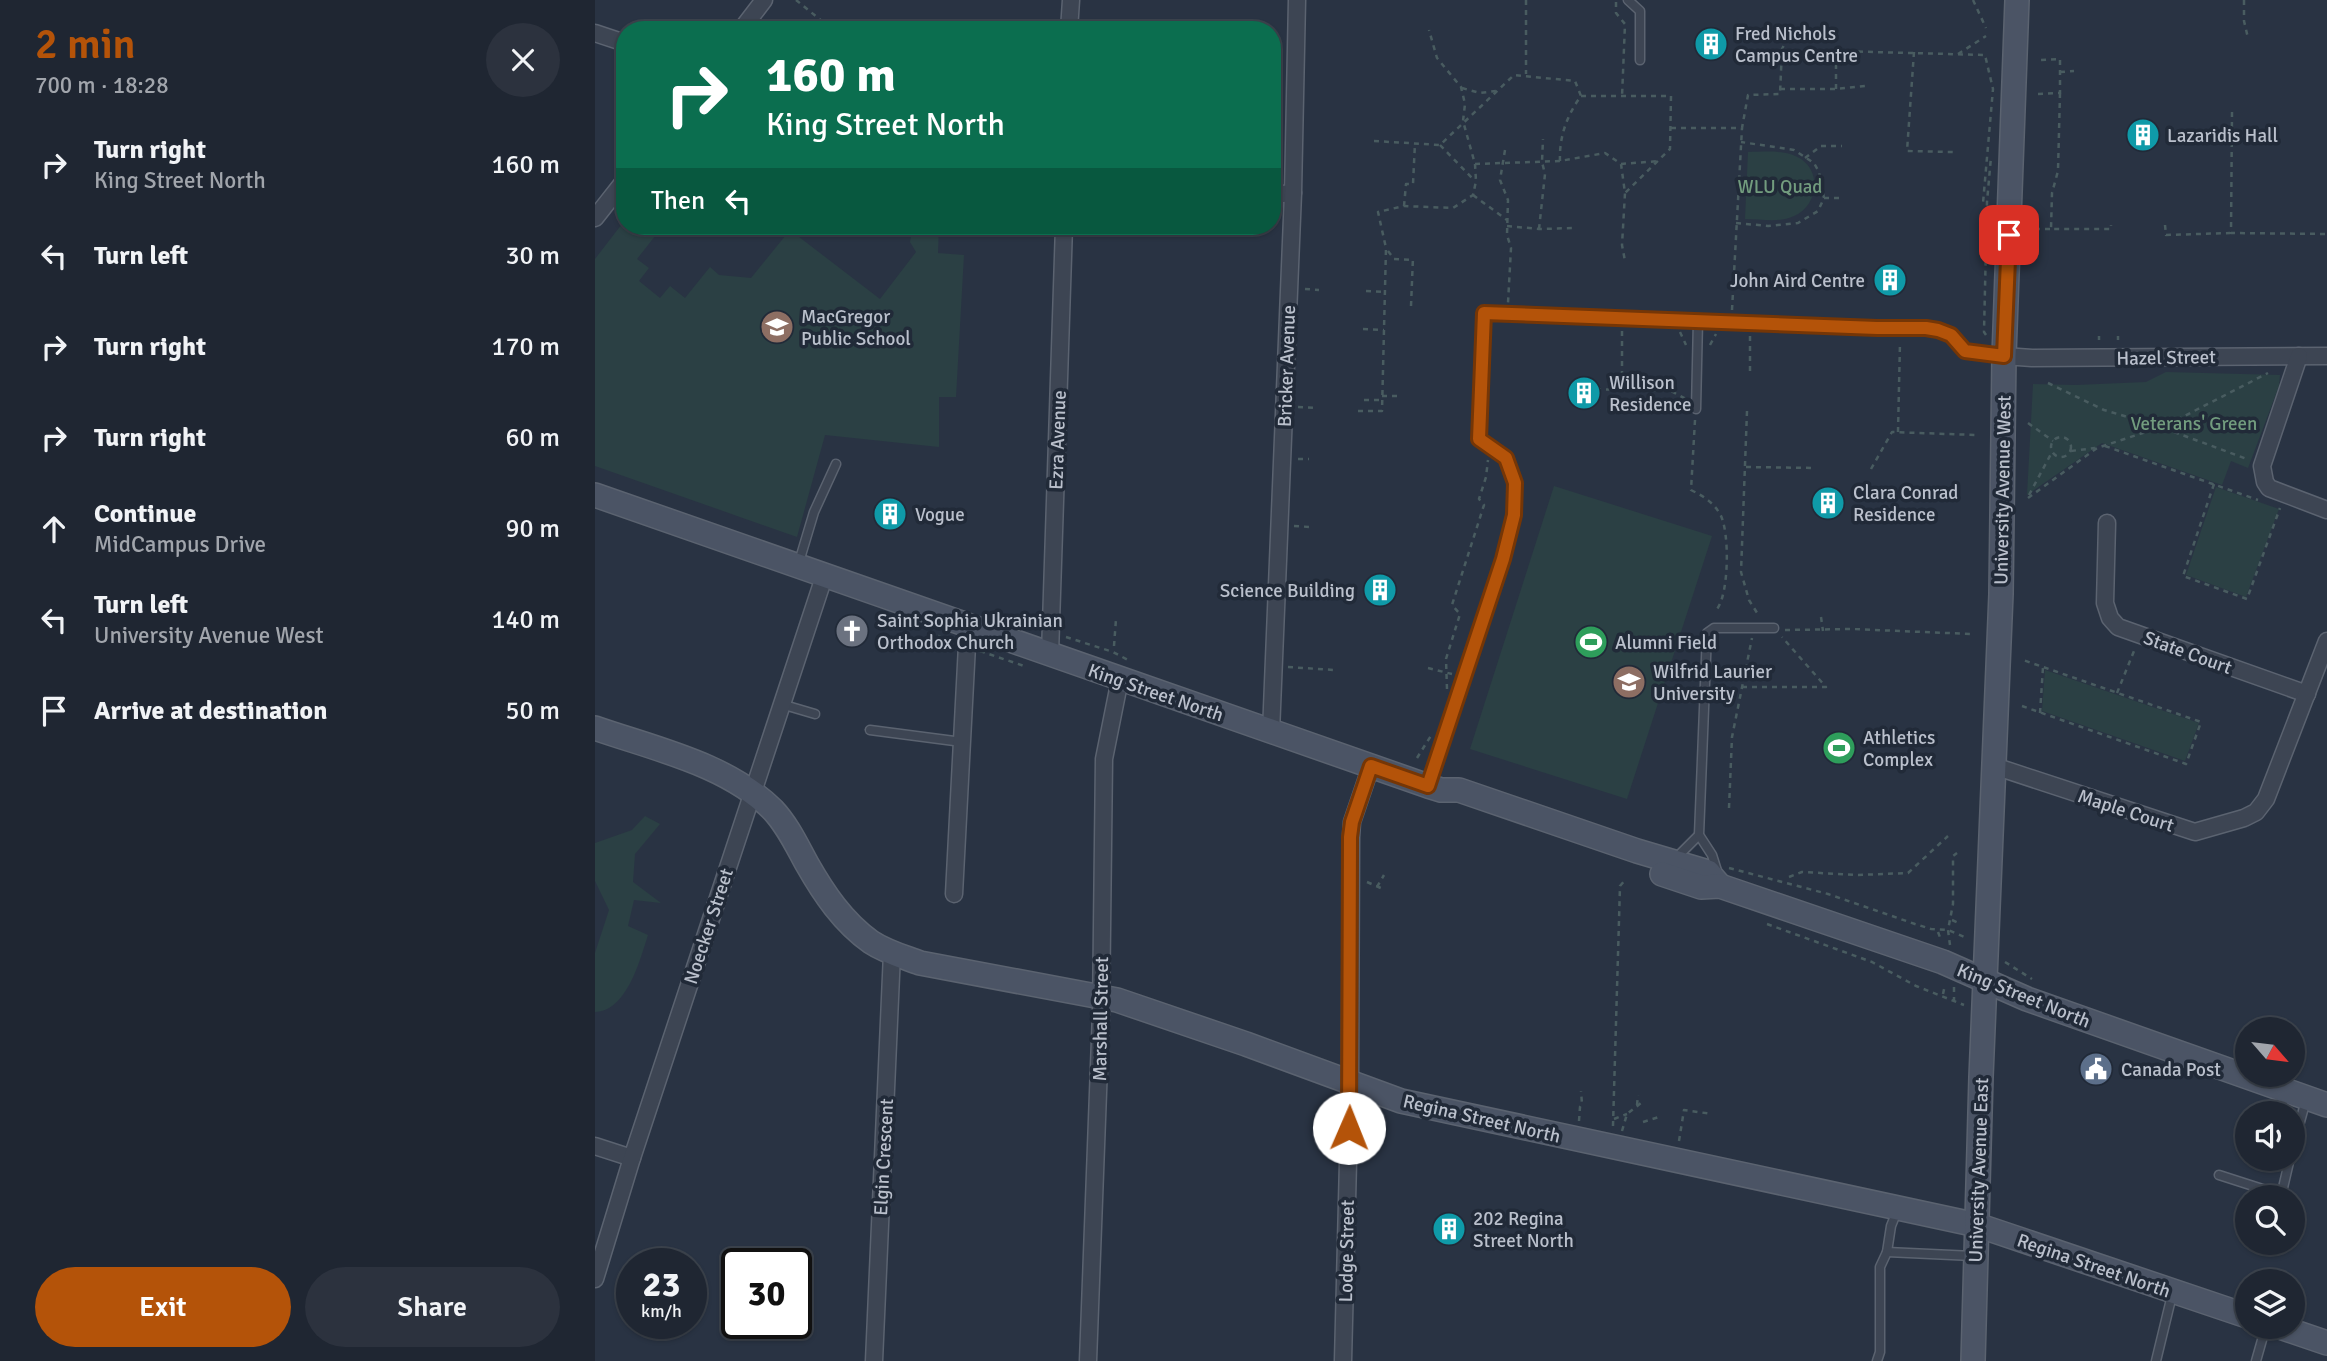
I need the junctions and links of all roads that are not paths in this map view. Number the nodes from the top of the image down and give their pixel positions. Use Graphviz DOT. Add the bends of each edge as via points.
graph roads {
  1 [pos="764,0"];
  2 [pos="1070,0"];
  3 [pos="1297,0"];
  4 [pos="1628,0"];
  5 [pos="2017,0"];
  6 [pos="748,21"];
  7 [pos="1069,21"];
  8 [pos="595,33"];
  9 [pos="616,40"];
  10 [pos="1640,60"];
  11 [pos="616,191"];
  12 [pos="1293,193"];
  13 [pos="1281,194"];
  14 [pos="595,218"];
  15 [pos="1064,235"];
  16 [pos="1698,320"];
  17 [pos="2004,356"];
  18 [pos="2299,356"];
  19 [pos="2327,356"];
  20 [pos="1696,406"];
  21 [pos="836,464"];
  22 [pos="595,495"];
  23 [pos="2327,510"];
  24 [pos="2107,523"];
  25 [pos="798,565"];
  26 [pos="825,574"];
  27 [pos="968,626"];
  28 [pos="1774,628"];
  29 [pos="2327,641"];
  30 [pos="1049,654"];
  31 [pos="1120,678"];
  32 [pos="2307,694"];
  33 [pos="781,704"];
  34 [pos="815,714"];
  35 [pos="595,728"];
  36 [pos="870,730"];
  37 [pos="1271,732"];
  38 [pos="962,742"];
  39 [pos="1371,766"];
  40 [pos="1994,766"];
  41 [pos="1434,788"];
  42 [pos="751,793"];
  43 [pos="1699,835"];
  44 [pos="1673,862"];
  45 [pos="1720,886"];
  46 [pos="954,894"];
  47 [pos="893,953"];
  48 [pos="1985,980"];
  49 [pos="1100,995"];
  50 [pos="1350,1082"];
  51 [pos="2317,1101"];
  52 [pos="2305,1124"];
  53 [pos="595,1146"];
  54 [pos="632,1158"];
  55 [pos="2287,1171"];
  56 [pos="2219,1175"];
  57 [pos="1898,1208"];
  58 [pos="1977,1225"];
  59 [pos="1887,1252"];
  60 [pos="1976,1256"];
  61 [pos="595,1279"];
  62 [pos="2172,1292"];
  63 [pos="2235,1313"];
  64 [pos="2305,1336"];
  65 [pos="2262,1339"];
  66 [pos="2327,1343"];
  67 [pos="874,1361"];
  68 [pos="1088,1361"];
  69 [pos="1343,1361"];
  70 [pos="1877,1361"];
  71 [pos="1973,1361"];
  72 [pos="2156,1361"];
  73 [pos="2256,1361"];
  1 -- 6 [label="street"];
  2 -- 7 [label="street"];
  3 -- 12 [label="street, Bricker Avenue"];
  4 -- 10 [label="lane" via="1640,11"];
  5 -- 17 [label="main road, University Avenue West"];
  8 -- 9 [label="street"];
  11 -- 14 [label="street"];
  12 -- 13 [label="street"];
  12 -- 37 [label="street, Bricker Avenue"];
  15 -- 30 [label="street, Ezra Avenue"];
  16 -- 17 [label="lane" via="1926,328 1951,335 1965,351"];
  16 -- 20 [label="lane"];
  16 -- 41 [label="lane" via="1484,313 1479,439 1506,458 1515,483 1514,515"];
  17 -- 18 [label="street, Hazel Street"];
  17 -- 40 [label="main road, University Avenue West"];
  18 -- 19 [label="street, Hazel Street"];
  18 -- 23 [label="street" via="2262,466 2269,488"];
  21 -- 25 [label="lane" via="814,512"];
  22 -- 25 [label="main road, King Street North"];
  24 -- 32 [label="street, State Court" via="2105,603 2118,627"];
  25 -- 26 [label="main road, King Street North"];
  26 -- 27 [label="main road, King Street North"];
  26 -- 33 [label="street, Noecker Street"];
  27 -- 30 [label="main road, King Street North"];
  27 -- 38 [label="street"];
  28 -- 43 [label="lane" via="1714,628 1707,633"];
  29 -- 32 [label="street"];
  30 -- 31 [label="main road, King Street North"];
  31 -- 37 [label="main road, King Street North"];
  31 -- 49 [label="street, Marshall Street" via="1104,759"];
  32 -- 40 [label="street, Maple Court" via="2266,799 2244,818 2206,830 2177,828"];
  33 -- 34 [label="lane"];
  33 -- 42 [label="street, Noecker Street"];
  35 -- 42 [label="main road, Regina Street North" via="710,768"];
  36 -- 38 [label="lane"];
  37 -- 39 [label="main road, King Street North"];
  38 -- 46 [label="street"];
  39 -- 41 [label="main road, King Street North"];
  39 -- 50 [label="street, Lodge Street" via="1350,837"];
  40 -- 48 [label="main road, University Avenue West"];
  41 -- 44 [label="main road, King Street North" via="1459,790"];
  41 -- 45 [label="main road, King Street North" via="1453,802 1621,861 1701,887"];
  42 -- 47 [label="main road, Regina Street North" via="781,820 824,895 871,942"];
  42 -- 54 [label="street, Noecker Street"];
  43 -- 44 [label="lane"];
  43 -- 45 [label="lane" via="1717,864"];
  44 -- 45 [label="main road, King Street North" via="1708,872"];
  45 -- 48 [label="main road, King Street North"];
  47 -- 49 [label="main road, Regina Street North" via="920,963"];
  47 -- 67 [label="street, Elgin Crescent"];
  48 -- 51 [label="main road, King Street North"];
  48 -- 58 [label="main road, University Avenue East"];
  49 -- 50 [label="main road, Regina Street North"];
  49 -- 68 [label="street, Marshall Street"];
  50 -- 57 [label="main road, Regina Street North" via="1401,1101"];
  50 -- 69 [label="street, Lodge Street"];
  51 -- 52 [label="lane"];
  53 -- 54 [label="street"];
  54 -- 61 [label="street, Noecker Street"];
  55 -- 56 [label="lane" via="2282,1192 2275,1193"];
  57 -- 58 [label="main road, Regina Street North"];
  57 -- 59 [label="lane"];
  58 -- 60 [label="main road, University Avenue East"];
  58 -- 62 [label="main road, Regina Street North"];
  59 -- 60 [label="lane"];
  59 -- 70 [label="lane" via="1880,1267"];
  60 -- 71 [label="main road, University Avenue East"];
  62 -- 63 [label="main road, Regina Street North"];
  62 -- 72 [label="lane"];
  64 -- 66 [label="main road"];
  65 -- 73 [label="lane"];
}
